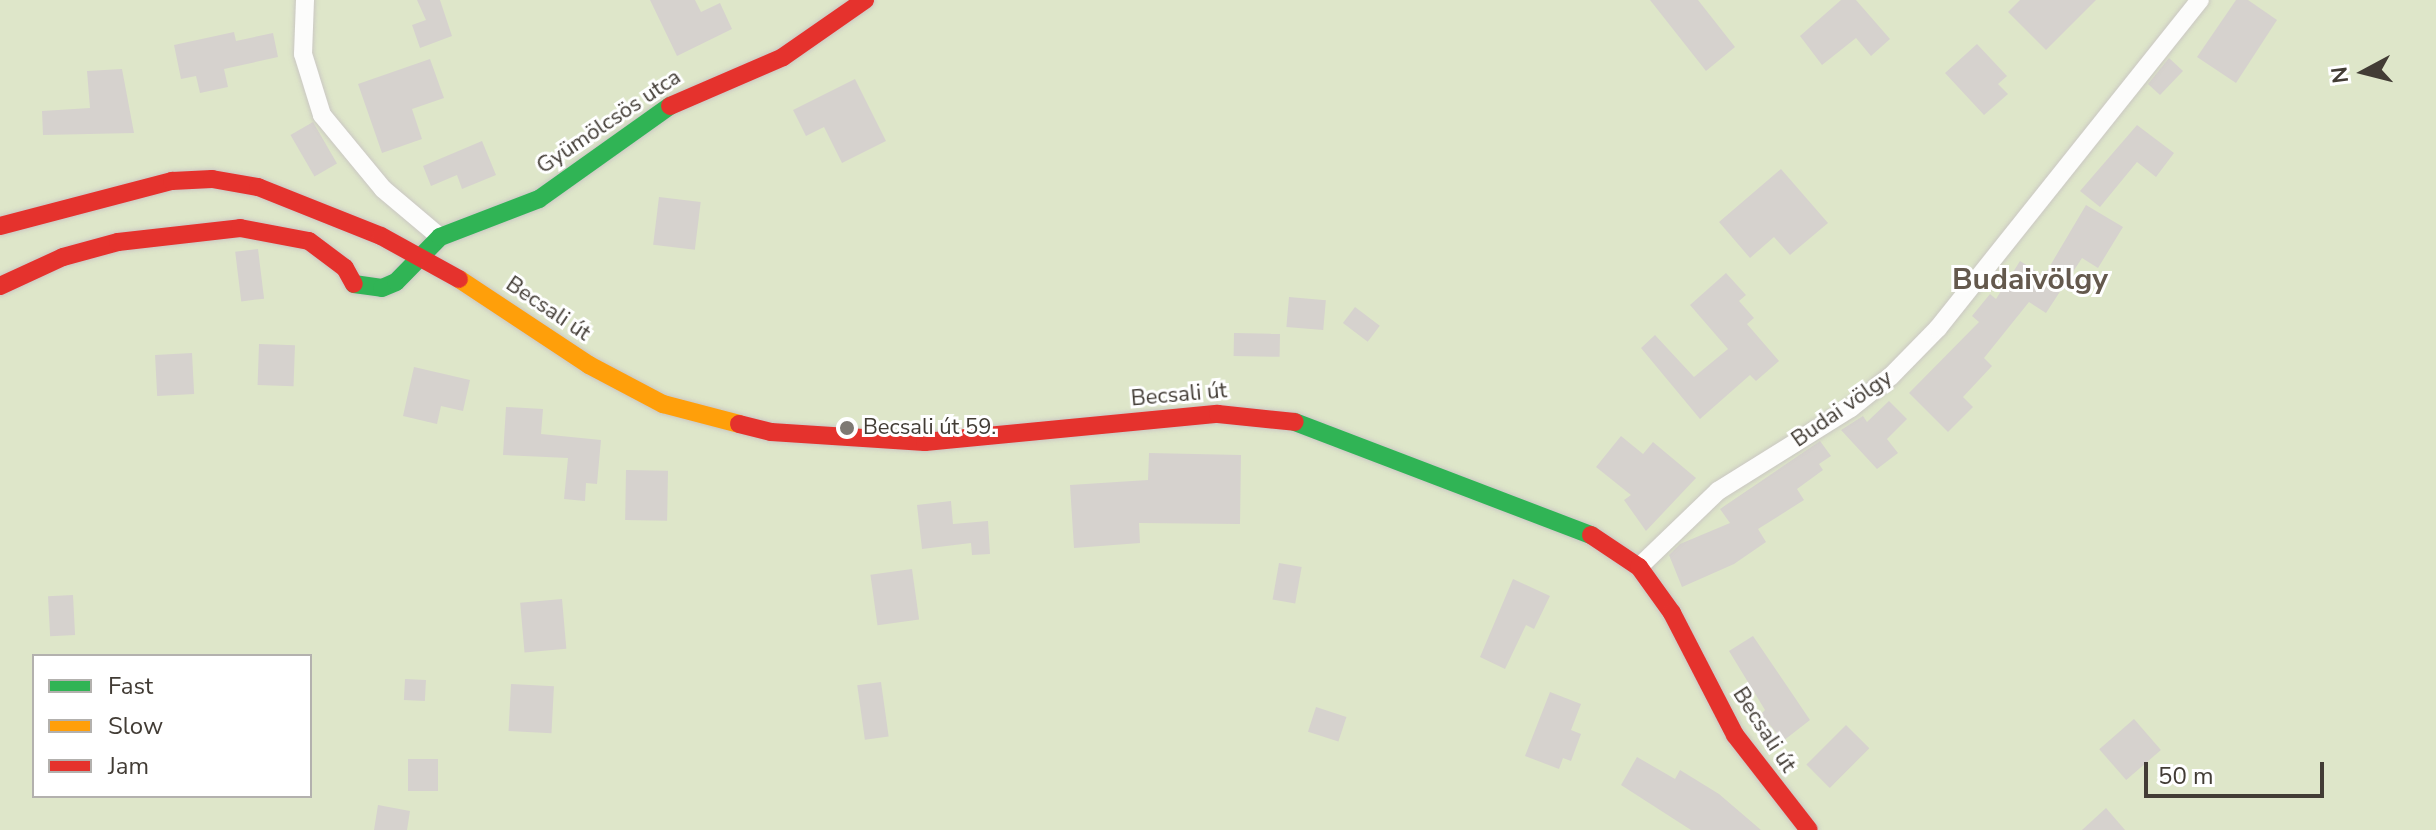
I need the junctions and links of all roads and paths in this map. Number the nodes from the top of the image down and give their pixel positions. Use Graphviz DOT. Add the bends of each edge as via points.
graph roads {
  1 [pos="305,0"];
  2 [pos="865,0"];
  3 [pos="2200,0"];
  4 [pos="0,226"];
  5 [pos="440,237"];
  6 [pos="422,258"];
  7 [pos="0,286"];
  8 [pos="1639,567"];
  9 [pos="1809,830"];
  1 -- 5 [label="street" via="303,54 322,115 374,181"];
  2 -- 5 [label="main road, Gyümölcsös utca" via="783,57 673,104 539,199"];
  3 -- 8 [label="street, Budai völgy" via="1938,328 1891,376 1851,408 1718,491"];
  4 -- 6 [label="main road, Becsali út" via="126,190 212,179 308,203"];
  5 -- 6 [label="main road, Gyümölcsös utca"];
  6 -- 7 [label="main road" via="396,282 367,289 354,284 345,268 309,241 240,228 178,231 63,257"];
  6 -- 8 [label="main road, Becsali út" via="589,365 663,404 708,419 815,439 925,442 1254,414 1299,422 1376,448 1599,539"];
  8 -- 9 [label="main road, Becsali út" via="1672,613 1749,757"];
}
